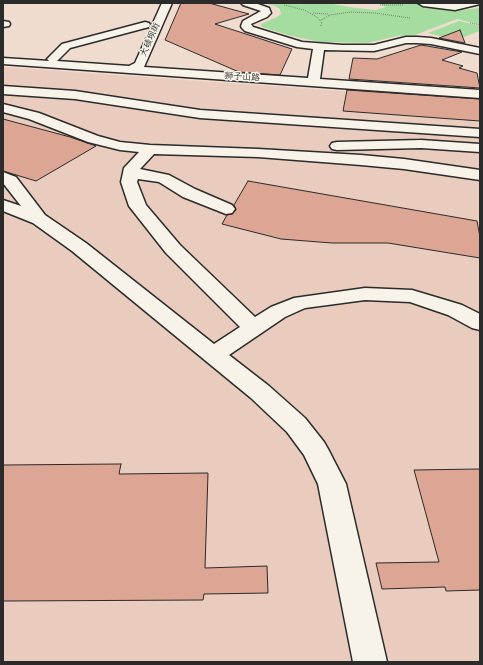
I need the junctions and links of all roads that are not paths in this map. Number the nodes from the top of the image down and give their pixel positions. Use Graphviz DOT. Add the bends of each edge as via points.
graph roads {
  1 [pos="168,3"];
  2 [pos="246,3"];
  3 [pos="423,3"];
  4 [pos="476,3"];
  5 [pos="150,14"];
  6 [pos="144,25"];
  7 [pos="139,36"];
  8 [pos="319,47"];
  9 [pos="480,51"];
  10 [pos="3,55"];
  11 [pos="53,59"];
  12 [pos="3,61"];
  13 [pos="131,64"];
  14 [pos="313,80"];
  15 [pos="478,88"];
  16 [pos="3,90"];
  17 [pos="3,108"];
  18 [pos="480,133"];
  19 [pos="480,148"];
  20 [pos="150,149"];
  21 [pos="206,151"];
  22 [pos="131,173"];
  23 [pos="480,175"];
  24 [pos="3,177"];
  25 [pos="3,205"];
  26 [pos="226,208"];
  27 [pos="39,219"];
  28 [pos="480,323"];
  29 [pos="254,328"];
  30 [pos="213,355"];
  31 [pos="370,662"];
  1 -- 13 [label="street, 大碛坝街"];
  2 -- 8 [label="street" via="266,10 264,15 246,23 249,29 280,40"];
  3 -- 4 [label="street" via="455,7"];
  5 -- 6 [label="street, 大碛坝街"];
  6 -- 7 [label="street, 大碛坝街"];
  6 -- 11 [label="street" via="66,46"];
  8 -- 9 [label="street" via="374,48 406,40 417,40"];
  8 -- 14 [label="street"];
  10 -- 11 [label="street, 狮子山路"];
  11 -- 13 [label="street, 狮子山路"];
  12 -- 13 [label="street, 狮子山路"];
  13 -- 14 [label="street, 狮子山路"];
  14 -- 15 [label="street, 狮子山路"];
  16 -- 18 [label="street" via="75,95 200,114"];
  17 -- 20 [label="street" via="34,116 93,140"];
  19 -- 21 [label="street" via="420,144"];
  20 -- 21 [label="street"];
  20 -- 22 [label="street" via="132,168"];
  21 -- 23 [label="street" via="368,160"];
  22 -- 26 [label="street" via="163,178"];
  22 -- 29 [label="street" via="129,182 138,206 173,248"];
  24 -- 27 [label="street" via="10,180"];
  25 -- 27 [label="street"];
  27 -- 30 [label="street" via="79,247"];
  28 -- 29 [label="street" via="455,310 412,296 365,294 301,302 278,312"];
  29 -- 30 [label="street"];
  30 -- 31 [label="street" via="291,420 315,449 332,484"];
}
